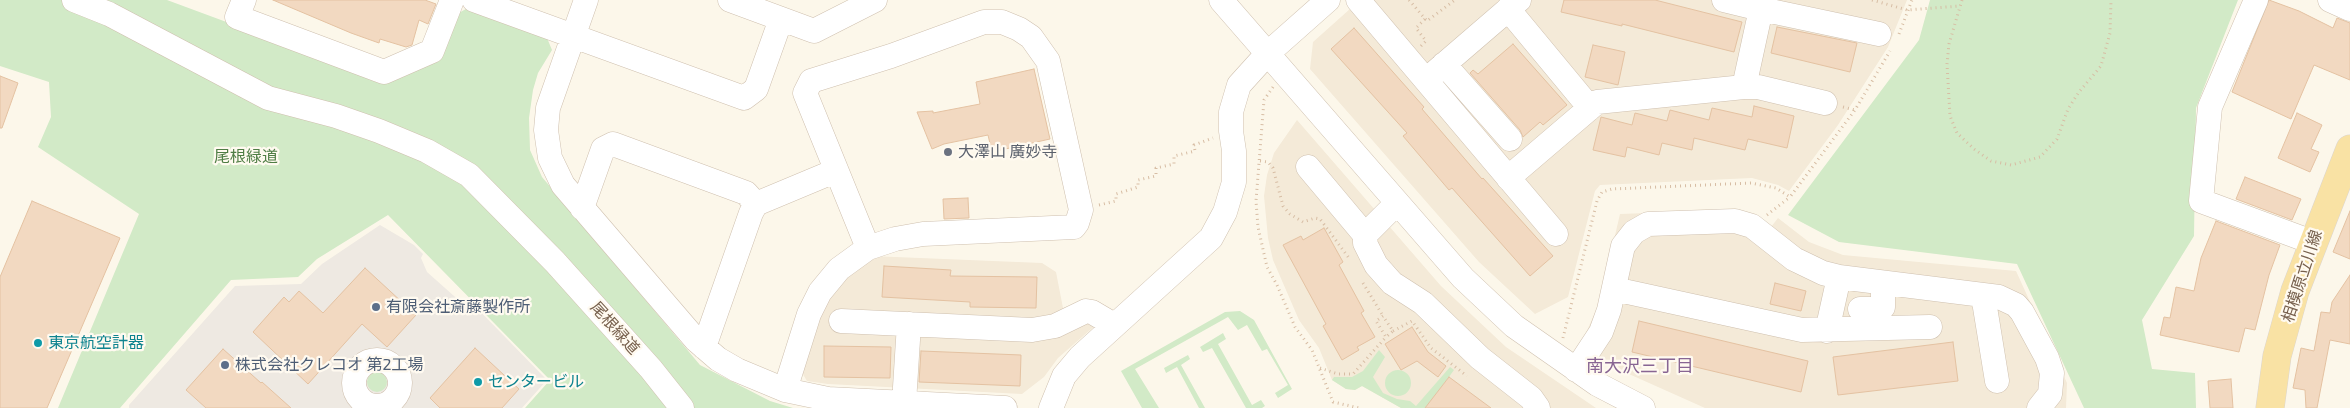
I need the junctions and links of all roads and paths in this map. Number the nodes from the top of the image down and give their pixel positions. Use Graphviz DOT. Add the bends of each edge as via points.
graph roads {
  1 [pos="74,0"];
  2 [pos="244,0"];
  3 [pos="452,0"];
  4 [pos="474,0"];
  5 [pos="586,0"];
  6 [pos="730,0"];
  7 [pos="875,0"];
  8 [pos="1221,0"];
  9 [pos="1328,0"];
  10 [pos="1358,0"];
  11 [pos="1410,0"];
  12 [pos="1454,0"];
  13 [pos="1724,0"];
  14 [pos="1872,0"];
  15 [pos="1912,0"];
  16 [pos="1962,0"];
  17 [pos="2111,0"];
  18 [pos="2256,0"];
  19 [pos="2330,0"];
  20 [pos="1513,5"];
  21 [pos="1960,6"];
  22 [pos="1761,9"];
  23 [pos="2350,9"];
  24 [pos="1907,10"];
  25 [pos="781,19"];
  26 [pos="573,36"];
  27 [pos="1889,40"];
  28 [pos="1268,54"];
  29 [pos="1444,64"];
  30 [pos="1426,80"];
  31 [pos="1273,87"];
  32 [pos="1744,87"];
  33 [pos="1825,103"];
  34 [pos="1590,108"];
  35 [pos="1213,131"];
  36 [pos="1517,148"];
  37 [pos="1260,161"];
  38 [pos="2348,161"];
  39 [pos="1308,167"];
  40 [pos="835,171"];
  41 [pos="1508,178"];
  42 [pos="1790,197"];
  43 [pos="1397,203"];
  44 [pos="756,204"];
  45 [pos="582,208"];
  46 [pos="1081,210"];
  47 [pos="1766,216"];
  48 [pos="1556,234"];
  49 [pos="1365,235"];
  50 [pos="2312,242"];
  51 [pos="868,248"];
  52 [pos="1349,259"];
  53 [pos="1359,275"];
  54 [pos="1839,278"];
  55 [pos="1883,283"];
  56 [pos="1614,289"];
  57 [pos="1983,294"];
  58 [pos="1860,308"];
  59 [pos="1383,316"];
  60 [pos="841,321"];
  61 [pos="909,324"];
  62 [pos="1114,325"];
  63 [pos="1930,327"];
  64 [pos="1827,330"];
  65 [pos="1393,331"];
  66 [pos="1386,337"];
  67 [pos="1563,339"];
  68 [pos="704,347"];
  69 [pos="1320,368"];
  70 [pos="1576,370"];
  71 [pos="1470,377"];
  72 [pos="1997,381"];
  73 [pos="785,390"];
  74 [pos="904,403"];
  75 [pos="1538,405"];
  76 [pos="682,408"];
  77 [pos="1005,408"];
  78 [pos="1051,408"];
  79 [pos="1359,408"];
  80 [pos="1643,408"];
  81 [pos="2039,408"];
  82 [pos="2270,408"];
  1 -- 76 [label="street, 尾根緑道" via="109,14 268,98 379,131 427,151 469,175 555,262"];
  2 -- 3 [label="street" via="237,17 384,72 432,51"];
  4 -- 26 [label="street"];
  5 -- 26 [label="street"];
  6 -- 25 [label="street"];
  7 -- 25 [label="street" via="814,31"];
  8 -- 28 [label="street"];
  9 -- 28 [label="street"];
  10 -- 30 [label="street"];
  11 -- 12 [label="path" via="1426,21"];
  13 -- 22 [label="street"];
  14 -- 24 [label="path"];
  15 -- 24 [label="path"];
  16 -- 21 [label="path"];
  17 -- 21 [label="path" via="2110,33 2101,66 2075,98 2056,139 2040,157 2011,165 1991,161 1974,149 1957,133 1950,116 1947,64"];
  18 -- 50 [label="street" via="2210,108 2202,201"];
  19 -- 23 [label="street"];
  20 -- 29 [label="street"];
  20 -- 34 [label="street"];
  21 -- 24 [label="path"];
  22 -- 27 [label="street"];
  22 -- 32 [label="street"];
  24 -- 27 [label="path" via="1904,25"];
  25 -- 26 [label="street" via="756,89 744,98"];
  26 -- 45 [label="street" via="555,83 546,130 550,158 563,185"];
  27 -- 42 [label="path" via="1854,110"];
  28 -- 43 [label="street"];
  28 -- 62 [label="street" via="1247,74 1235,96 1231,131 1234,182 1218,228 1204,247"];
  29 -- 30 [label="street"];
  29 -- 36 [label="street"];
  30 -- 41 [label="street"];
  31 -- 37 [label="path" via="1264,100"];
  32 -- 33 [label="street" via="1758,87"];
  32 -- 34 [label="street" via="1597,102"];
  34 -- 36 [label="street"];
  35 -- 46 [label="path" via="1213,138 1194,145 1194,150 1174,156 1174,164 1156,168 1156,176 1138,180 1138,187 1116,194 1116,201"];
  36 -- 41 [label="street"];
  37 -- 52 [label="path" via="1268,162 1273,168 1283,206 1290,214 1303,222 1320,219"];
  37 -- 69 [label="path" via="1256,201 1267,267 1295,328 1312,350"];
  38 -- 50 [label="main road, 相模原立川線"];
  39 -- 49 [label="street"];
  40 -- 44 [label="street"];
  40 -- 46 [label="street" via="805,93 811,81 984,22 1002,22 1031,37 1048,61"];
  40 -- 51 [label="street"];
  41 -- 48 [label="street"];
  42 -- 47 [label="path"];
  42 -- 67 [label="path" via="1776,188 1751,183 1602,192 1597,201"];
  43 -- 49 [label="street"];
  43 -- 70 [label="street" via="1462,278 1514,326"];
  44 -- 45 [label="street" via="746,193 613,144 603,149"];
  44 -- 68 [label="street"];
  45 -- 68 [label="street"];
  46 -- 51 [label="street" via="1074,226 923,234"];
  49 -- 75 [label="street" via="1370,254 1387,278 1423,304 1480,358"];
  50 -- 82 [label="main road, 相模原立川線" via="2294,291 2277,356"];
  51 -- 73 [label="street" via="840,270 820,292 809,314"];
  53 -- 59 [label="path"];
  54 -- 55 [label="street"];
  54 -- 56 [label="street" via="1794,259 1743,222 1648,224 1634,232 1623,246"];
  54 -- 64 [label="street"];
  55 -- 57 [label="street"];
  55 -- 58 [label="street" via="1881,310"];
  56 -- 64 [label="street" via="1802,330"];
  56 -- 70 [label="street" via="1600,332"];
  57 -- 72 [label="street"];
  57 -- 81 [label="street" via="2016,305 2046,358 2052,373 2052,387"];
  59 -- 65 [label="path"];
  59 -- 66 [label="path" via="1376,321"];
  60 -- 61 [label="street"];
  61 -- 62 [label="street" via="1032,330 1055,326 1092,312"];
  61 -- 74 [label="street"];
  62 -- 78 [label="street" via="1067,372"];
  63 -- 64 [label="street"];
  65 -- 66 [label="path"];
  65 -- 71 [label="path" via="1412,321 1431,348"];
  66 -- 69 [label="path" via="1353,374 1338,374"];
  68 -- 73 [label="street" via="737,370"];
  69 -- 79 [label="path" via="1333,402"];
  70 -- 80 [label="street"];
  73 -- 74 [label="street" via="828,399"];
  74 -- 77 [label="street"];
}
